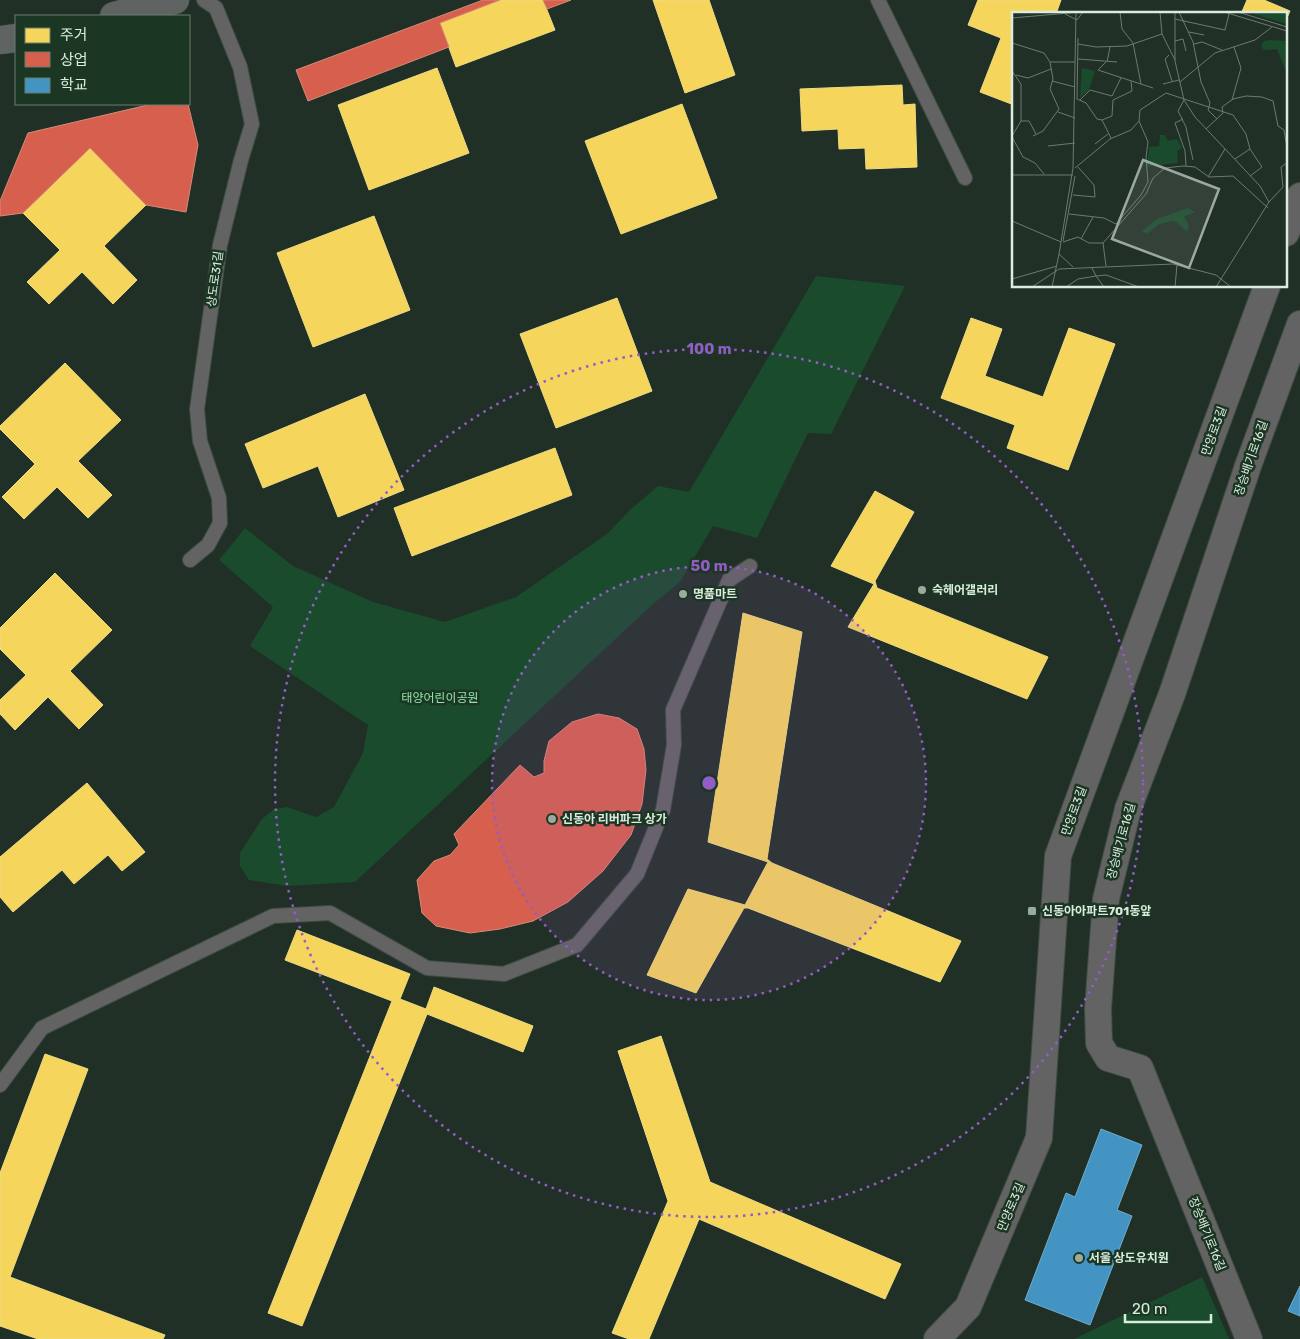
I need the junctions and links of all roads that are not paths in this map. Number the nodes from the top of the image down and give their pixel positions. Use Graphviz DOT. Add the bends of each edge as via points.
graph roads {
  1 [pos="175,0"];
  2 [pos="204,0"];
  3 [pos="878,0"];
  4 [pos="118,15"];
  5 [pos="15,38"];
  6 [pos="0,40"];
  7 [pos="965,178"];
  8 [pos="1300,196"];
  9 [pos="1288,228"];
  10 [pos="1266,288"];
  11 [pos="1300,324"];
  12 [pos="190,560"];
  13 [pos="750,566"];
  14 [pos="0,1085"];
  15 [pos="936,1339"];
  16 [pos="1249,1339"];
  1 -- 4 [label="main road"];
  2 -- 12 [label="lane, 상도로31길" via="216,8 240,67 252,124 220,245 197,409 200,441 218,498 220,523 208,545"];
  3 -- 7 [label="lane"];
  5 -- 6 [label="main road"];
  8 -- 9 [label="street"];
  10 -- 15 [label="street, 만양로3길" via="1058,856 1039,1138 968,1307"];
  11 -- 16 [label="street, 장승배기로16길" via="1248,466 1172,694 1128,809 1106,898 1098,1009 1098,1043 1108,1058 1140,1068"];
  13 -- 14 [label="lane" via="729,580 673,710 674,745 663,810 638,874 577,945 504,974 427,968 330,913 273,916 42,1028"];
}
